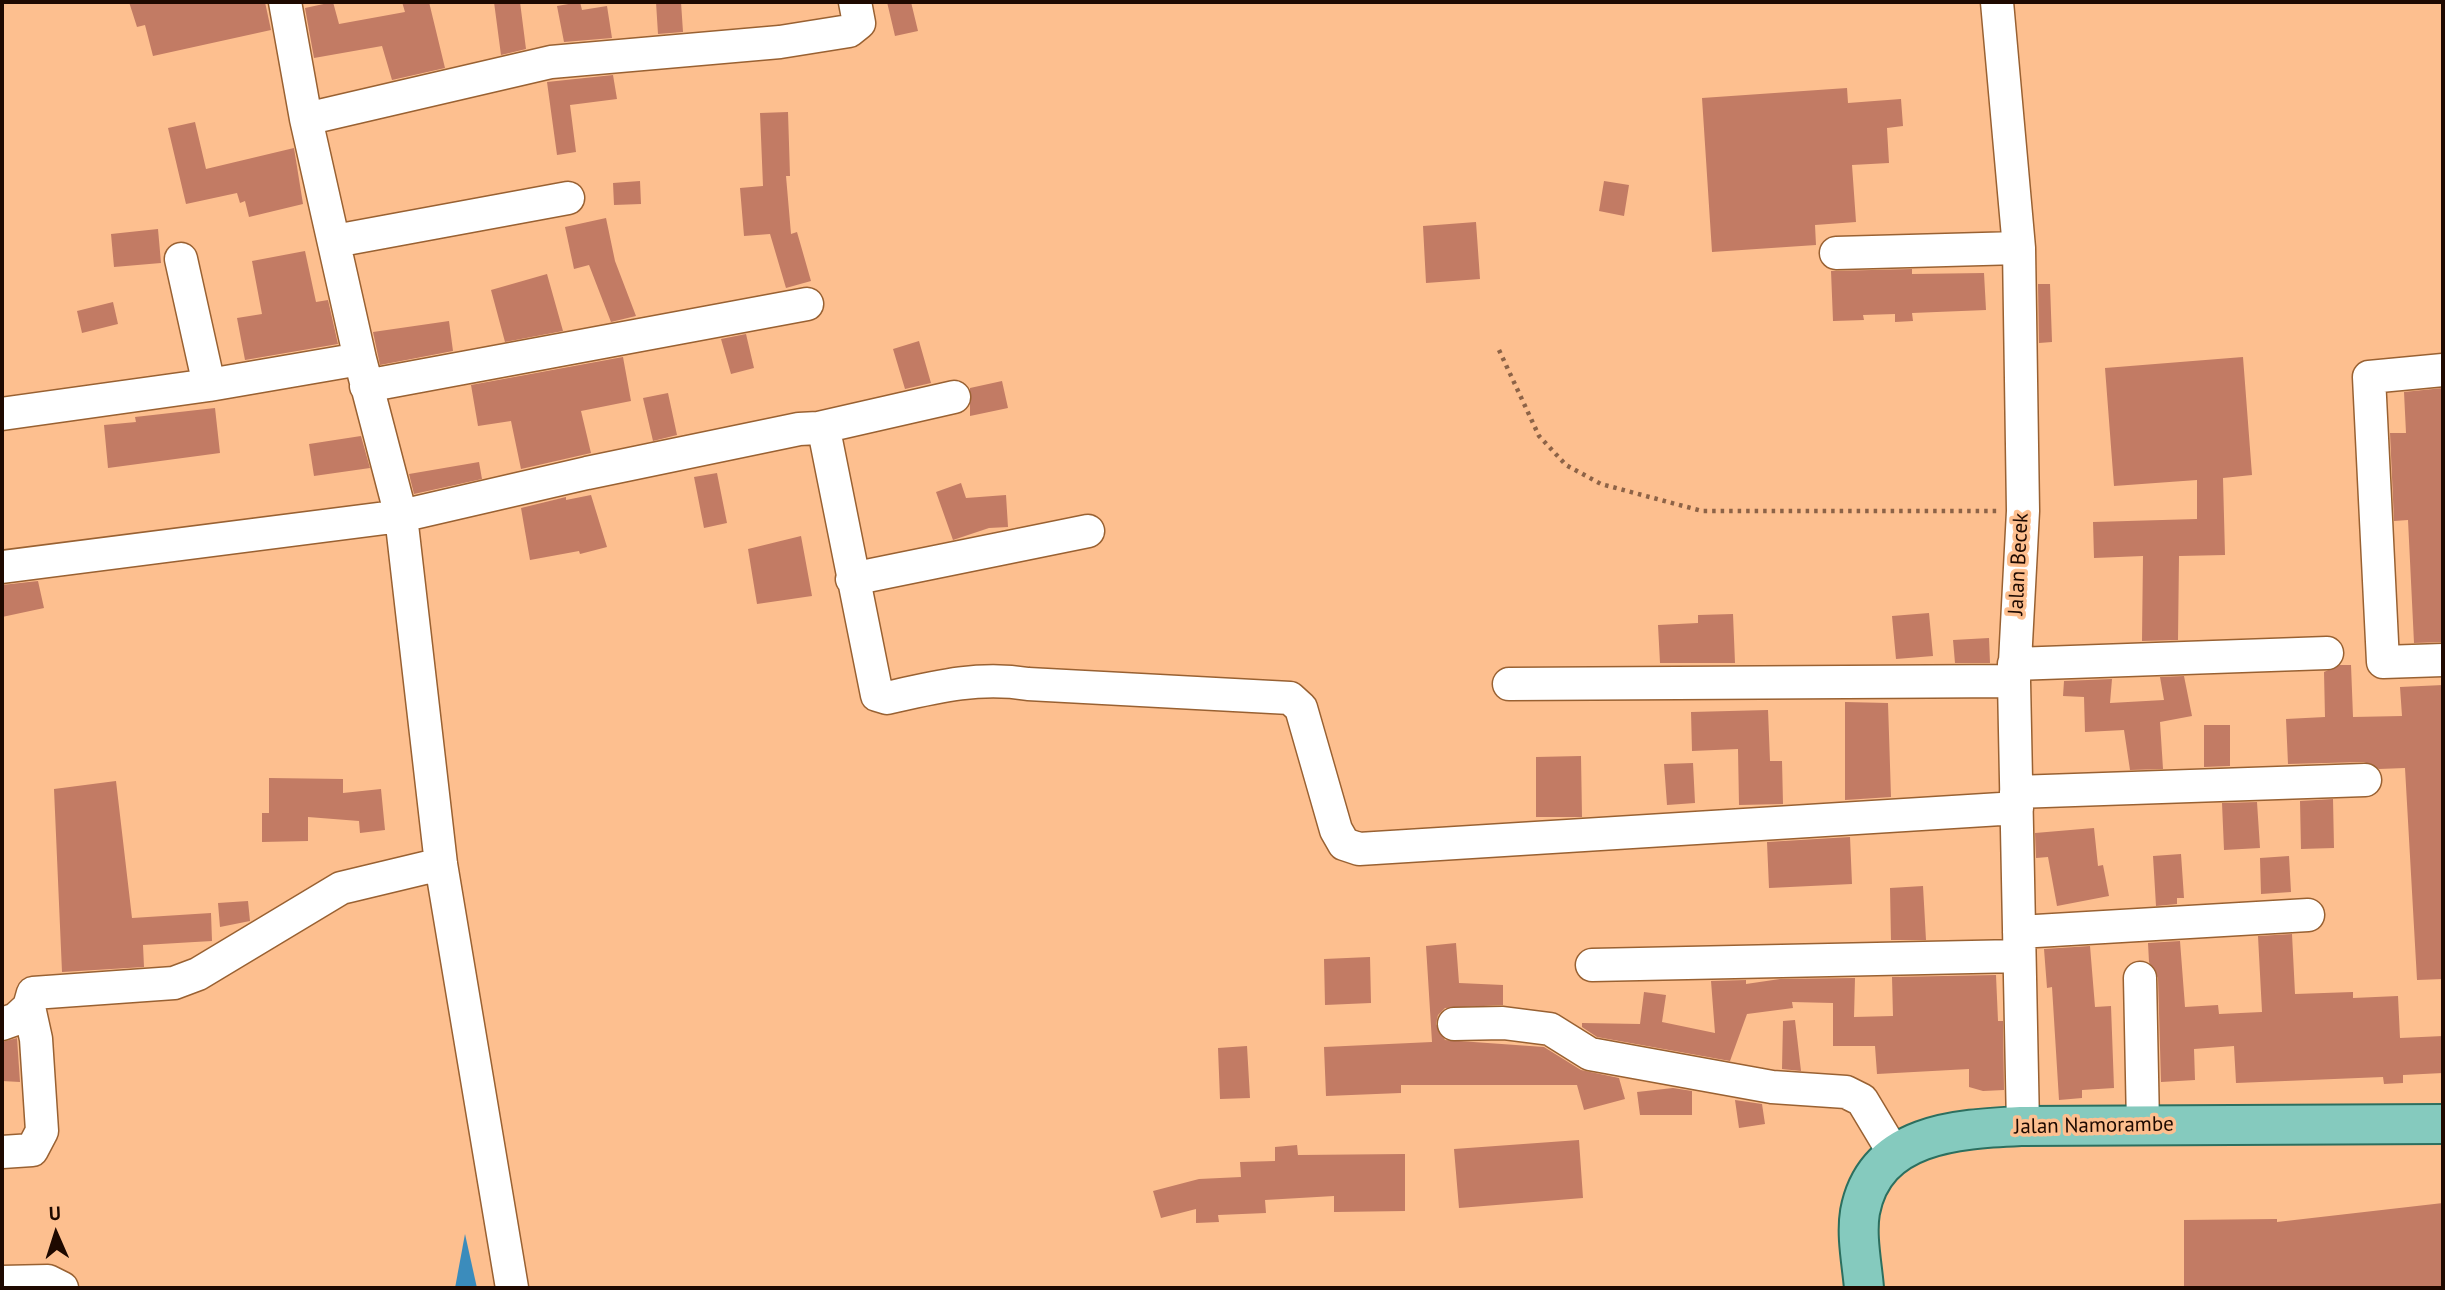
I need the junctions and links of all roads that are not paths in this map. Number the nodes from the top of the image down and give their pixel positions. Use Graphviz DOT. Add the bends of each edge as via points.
graph roads {
  1 [pos="285,2"];
  2 [pos="855,2"];
  3 [pos="1997,2"];
  4 [pos="306,119"];
  5 [pos="568,198"];
  6 [pos="335,241"];
  7 [pos="2019,248"];
  8 [pos="1836,253"];
  9 [pos="181,259"];
  10 [pos="807,304"];
  11 [pos="2443,370"];
  12 [pos="363,372"];
  13 [pos="209,385"];
  14 [pos="954,397"];
  15 [pos="2,414"];
  16 [pos="818,428"];
  17 [pos="401,516"];
  18 [pos="1088,531"];
  19 [pos="2,567"];
  20 [pos="852,579"];
  21 [pos="2327,653"];
  22 [pos="2443,660"];
  23 [pos="2014,673"];
  24 [pos="1509,684"];
  25 [pos="2365,780"];
  26 [pos="2017,800"];
  27 [pos="441,864"];
  28 [pos="2308,915"];
  29 [pos="2019,944"];
  30 [pos="1592,965"];
  31 [pos="2140,978"];
  32 [pos="29,1007"];
  33 [pos="2,1024"];
  34 [pos="1454,1024"];
  35 [pos="2443,1124"];
  36 [pos="2143,1125"];
  37 [pos="2023,1126"];
  38 [pos="2,1153"];
  39 [pos="1895,1155"];
  40 [pos="2,1282"];
  41 [pos="62,1288"];
  42 [pos="512,1288"];
  43 [pos="1864,1288"];
  1 -- 4 [label="street"];
  2 -- 4 [label="street" via="859,23 849,31 780,42 551,62"];
  3 -- 7 [label="street, Jalan Becek"];
  4 -- 6 [label="street"];
  5 -- 6 [label="street"];
  6 -- 12 [label="street"];
  7 -- 8 [label="street"];
  7 -- 23 [label="street, Jalan Becek" via="2023,511"];
  9 -- 13 [label="street"];
  10 -- 12 [label="street"];
  11 -- 22 [label="street" via="2369,377 2383,662"];
  12 -- 13 [label="street"];
  12 -- 17 [label="street"];
  13 -- 15 [label="street"];
  14 -- 16 [label="street"];
  16 -- 17 [label="street" via="600,470"];
  16 -- 20 [label="street" via="825,435"];
  17 -- 19 [label="street"];
  17 -- 27 [label="street"];
  18 -- 20 [label="street"];
  20 -- 26 [label="street" via="877,695 887,698 963,681 996,679 1290,698 1301,708 1336,830 1345,844 1360,849"];
  21 -- 23 [label="street"];
  23 -- 24 [label="street"];
  23 -- 26 [label="street, Jalan Becek"];
  25 -- 26 [label="street"];
  26 -- 29 [label="street, Jalan Becek"];
  27 -- 32 [label="street" via="341,888 174,984 38,992 30,997"];
  27 -- 42 [label="street"];
  28 -- 29 [label="street"];
  29 -- 30 [label="street"];
  29 -- 37 [label="street, Jalan Becek"];
  31 -- 36 [label="street"];
  32 -- 33 [label="street"];
  32 -- 38 [label="street" via="36,1038 42,1132 32,1150"];
  34 -- 39 [label="street" via="1503,1023 1550,1029 1590,1054 1772,1087 1846,1092 1861,1100"];
  35 -- 36 [label="main road, Jalan Namorambe"];
  36 -- 37 [label="main road, Jalan Namorambe"];
  37 -- 39 [label="main road, Jalan Namorambe" via="1933,1134"];
  39 -- 43 [label="main road, Jalan Namorambe" via="1869,1186 1860,1213"];
  40 -- 41 [label="street" via="48,1281"];
}
